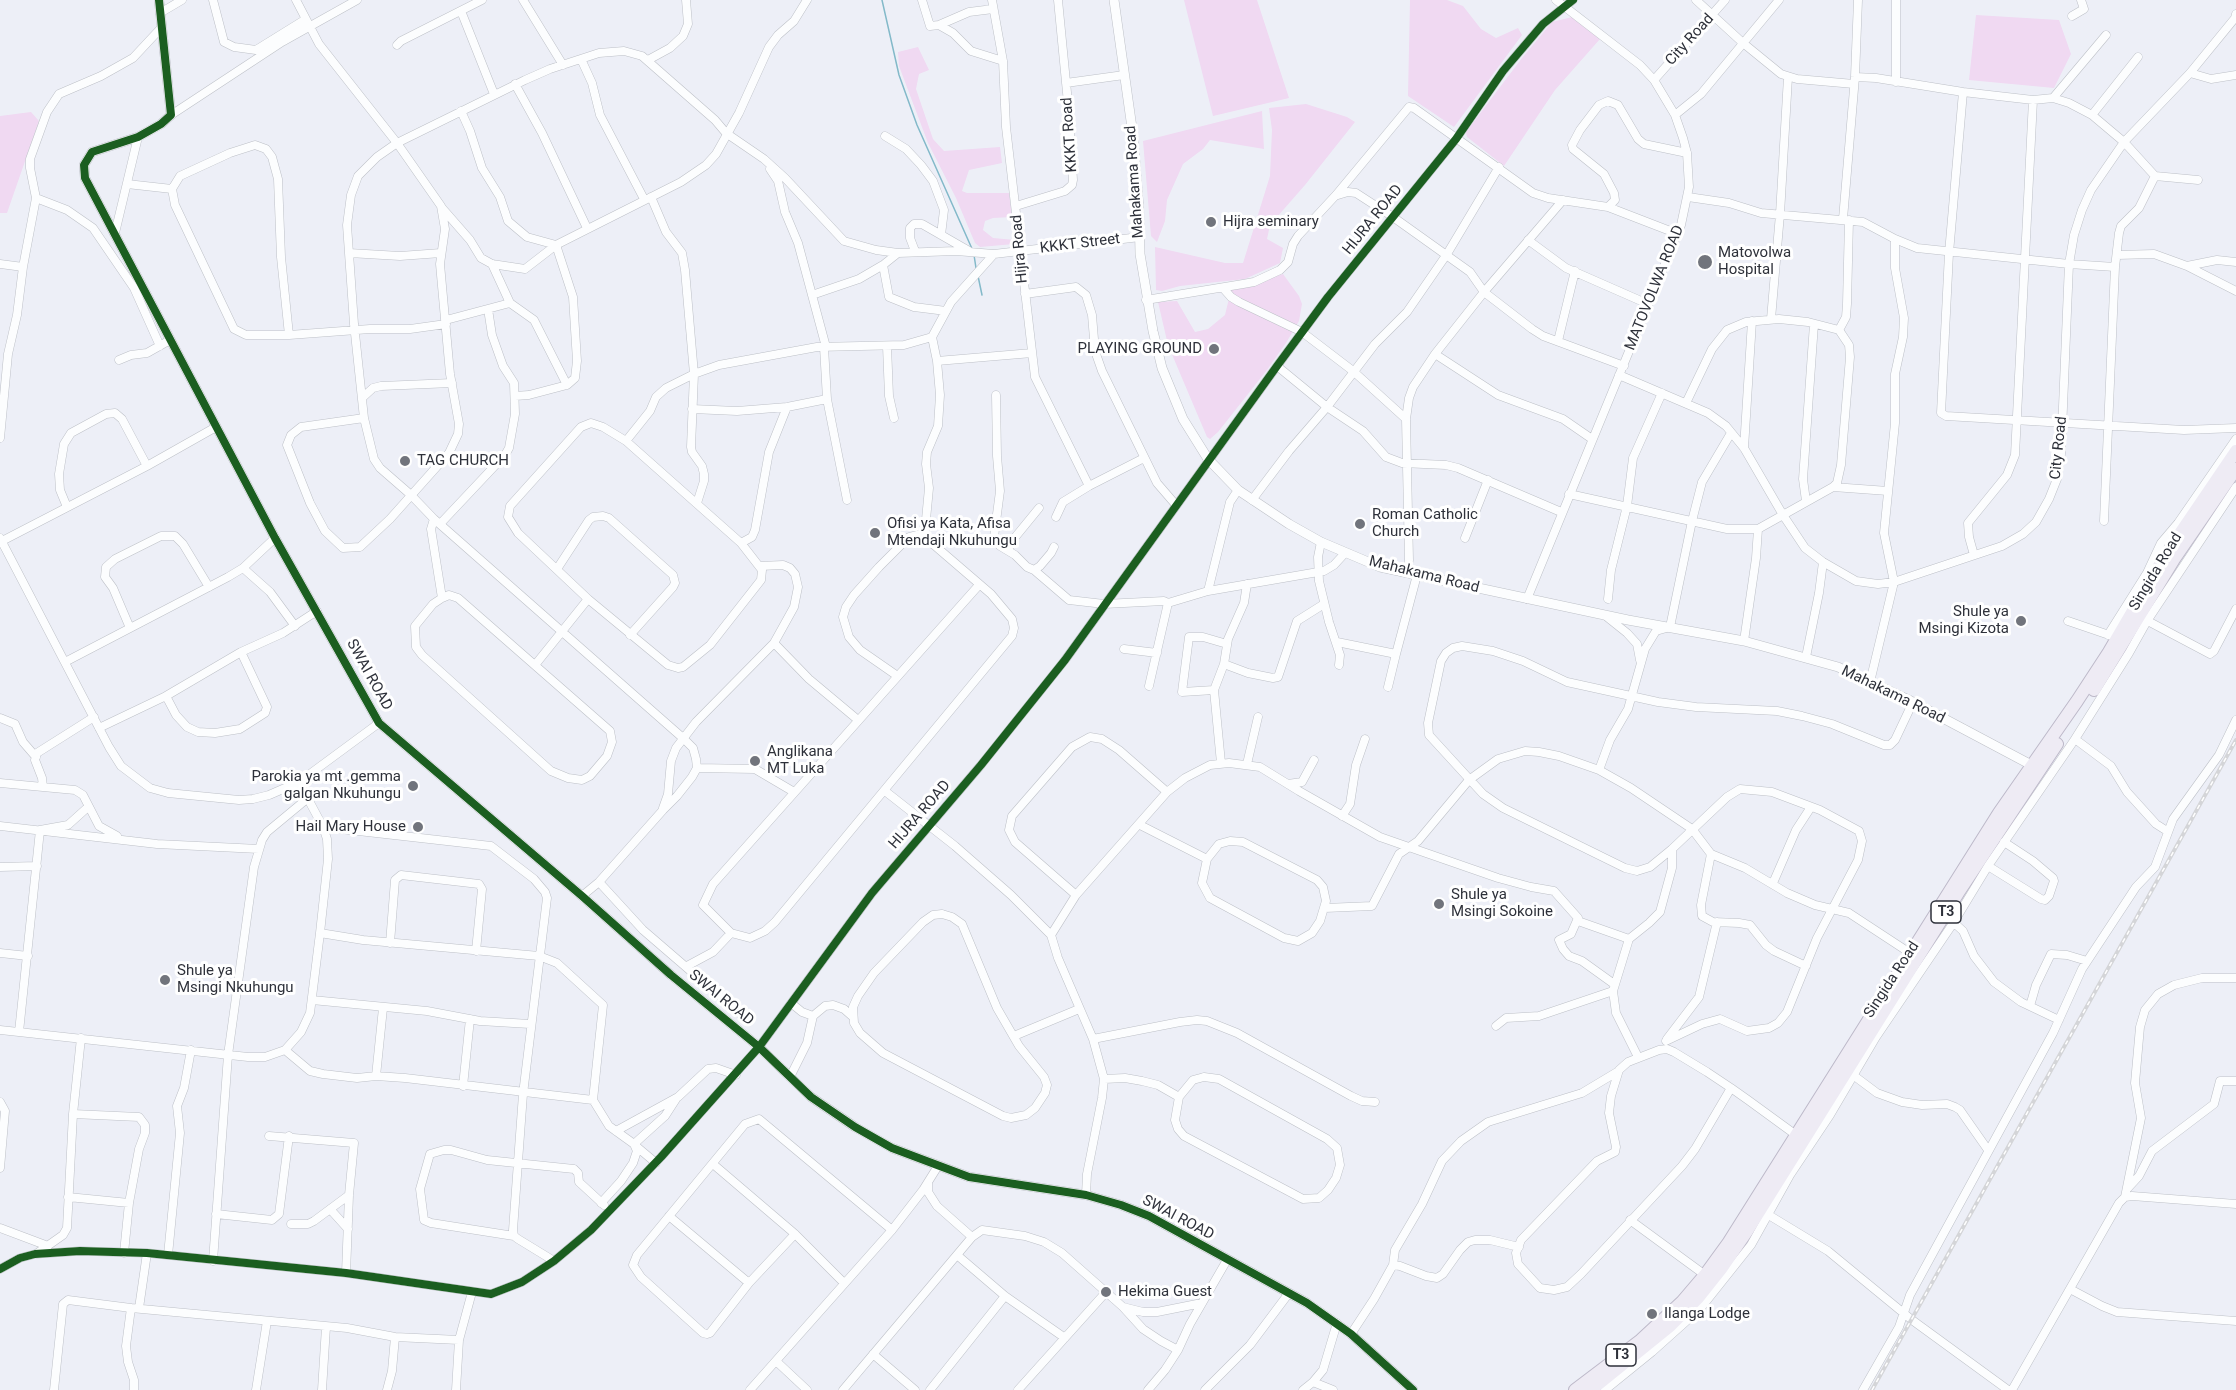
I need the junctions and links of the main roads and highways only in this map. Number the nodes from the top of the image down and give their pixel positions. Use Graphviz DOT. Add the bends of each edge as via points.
graph roads {
  1 [pos="2236,451"];
  2 [pos="2236,469"];
  3 [pos="2068,731"];
  4 [pos="2036,768"];
  5 [pos="1575,1390"];
  6 [pos="1591,1390"];
  1 -- 3 [label="highway, Singida Road / T3" via="2113,636"];
  2 -- 3 [label="highway, Singida Road / T3" via="2174,559 2143,619"];
  3 -- 4 [label="highway, Singida Road / T3"];
  4 -- 5 [label="highway, Singida Road / T3" via="1910,953 1705,1275 1641,1340"];
  4 -- 6 [label="highway, Singida Road / T3" via="1949,919 1721,1269 1670,1326"];
}
